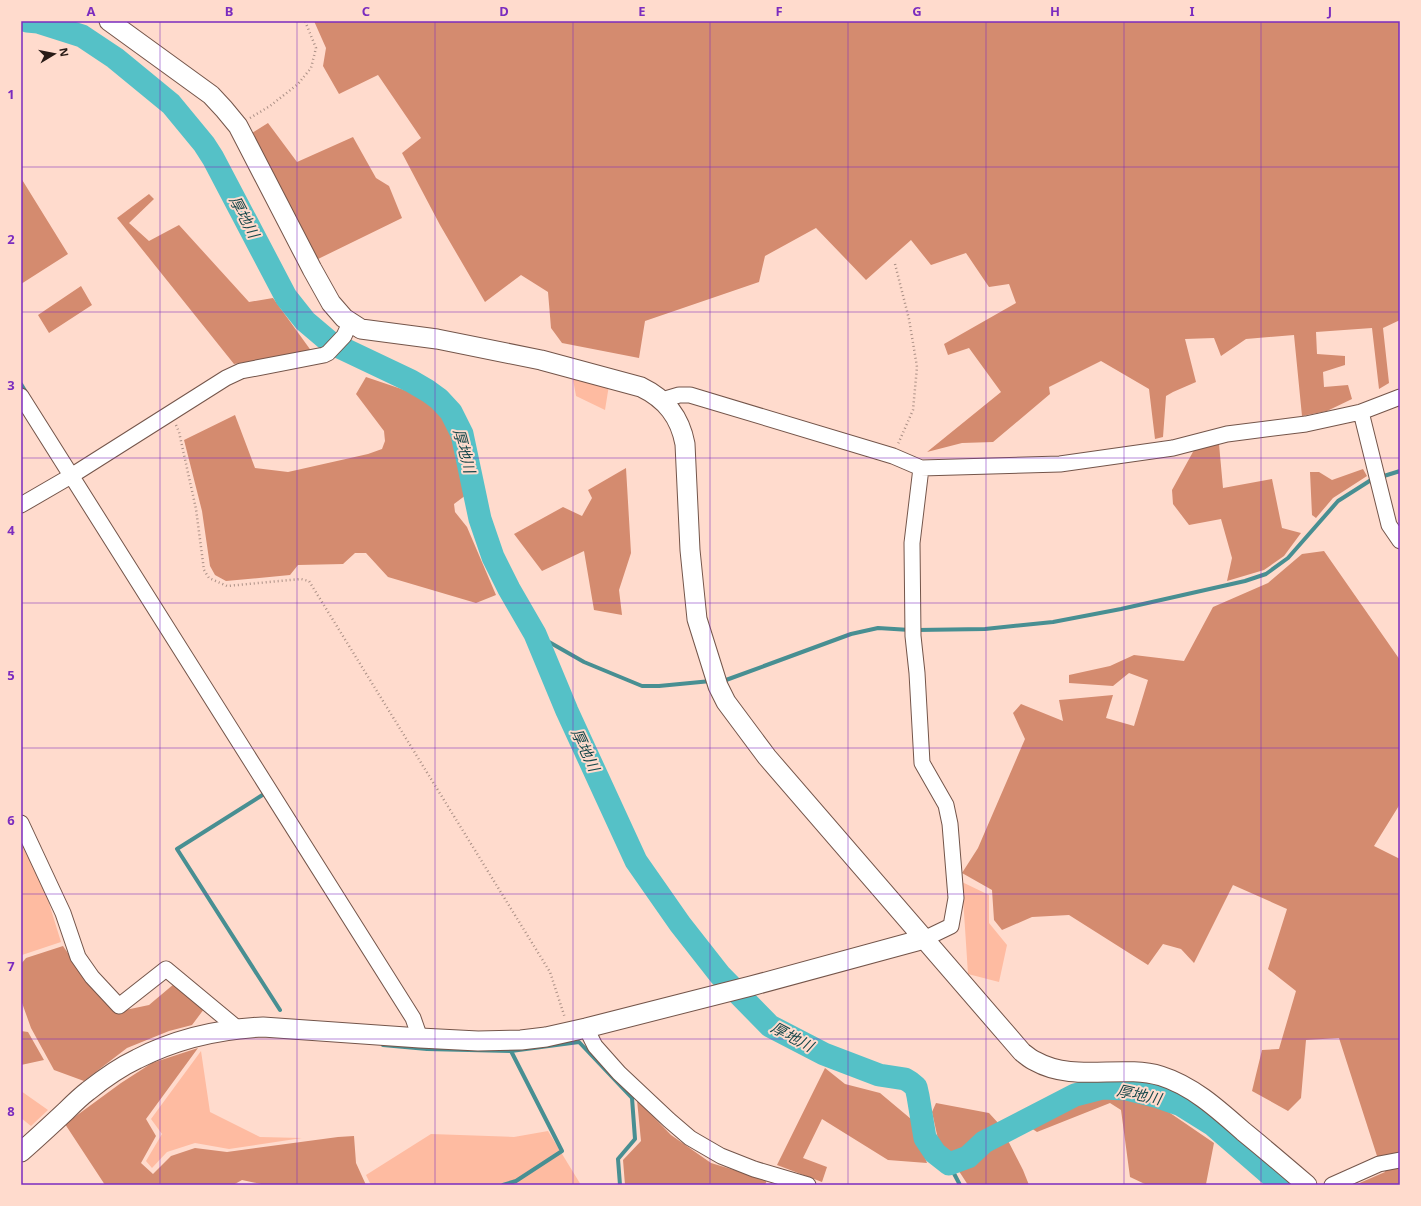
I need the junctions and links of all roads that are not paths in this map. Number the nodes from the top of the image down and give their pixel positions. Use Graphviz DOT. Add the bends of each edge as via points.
graph roads {
  1 [pos="109,21"];
  2 [pos="347,329"];
  3 [pos="21,396"];
  4 [pos="1400,397"];
  5 [pos="662,400"];
  6 [pos="1361,412"];
  7 [pos="921,468"];
  8 [pos="74,474"];
  9 [pos="21,505"];
  10 [pos="1400,541"];
  11 [pos="21,823"];
  12 [pos="924,939"];
  13 [pos="237,1028"];
  14 [pos="577,1030"];
  15 [pos="420,1038"];
  16 [pos="21,1152"];
  17 [pos="1400,1160"];
  18 [pos="808,1185"];
  19 [pos="1307,1185"];
  20 [pos="1332,1185"];
  1 -- 2 [label="street" via="211,95 238,126 312,269"];
  2 -- 5 [label="street" via="437,339 541,360 641,387"];
  2 -- 8 [label="street" via="328,353 240,371 226,378"];
  3 -- 8 [label="street"];
  4 -- 6 [label="street"];
  5 -- 7 [label="street" via="690,395 893,456"];
  5 -- 12 [label="street" via="682,429 697,620 716,680 726,702 767,757"];
  6 -- 7 [label="street" via="1285,428 1227,434 1173,448 1060,464"];
  6 -- 10 [label="street" via="1389,525"];
  7 -- 12 [label="street" via="912,543 913,630 922,762 946,805 956,898 951,926"];
  8 -- 9 [label="street"];
  8 -- 15 [label="street" via="412,1018"];
  11 -- 13 [label="street" via="63,913 78,957 92,978 119,1006 166,969"];
  12 -- 14 [label="street"];
  12 -- 19 [label="street" via="1022,1052 1035,1061 1069,1072 1136,1072 1161,1076 1210,1102"];
  13 -- 15 [label="street" via="292,1028"];
  13 -- 16 [label="street" via="184,1040 136,1059 87,1092"];
  14 -- 15 [label="street" via="521,1040"];
  14 -- 18 [label="street" via="668,1120 690,1138 721,1156"];
  17 -- 20 [label="street" via="1379,1164"];
}
